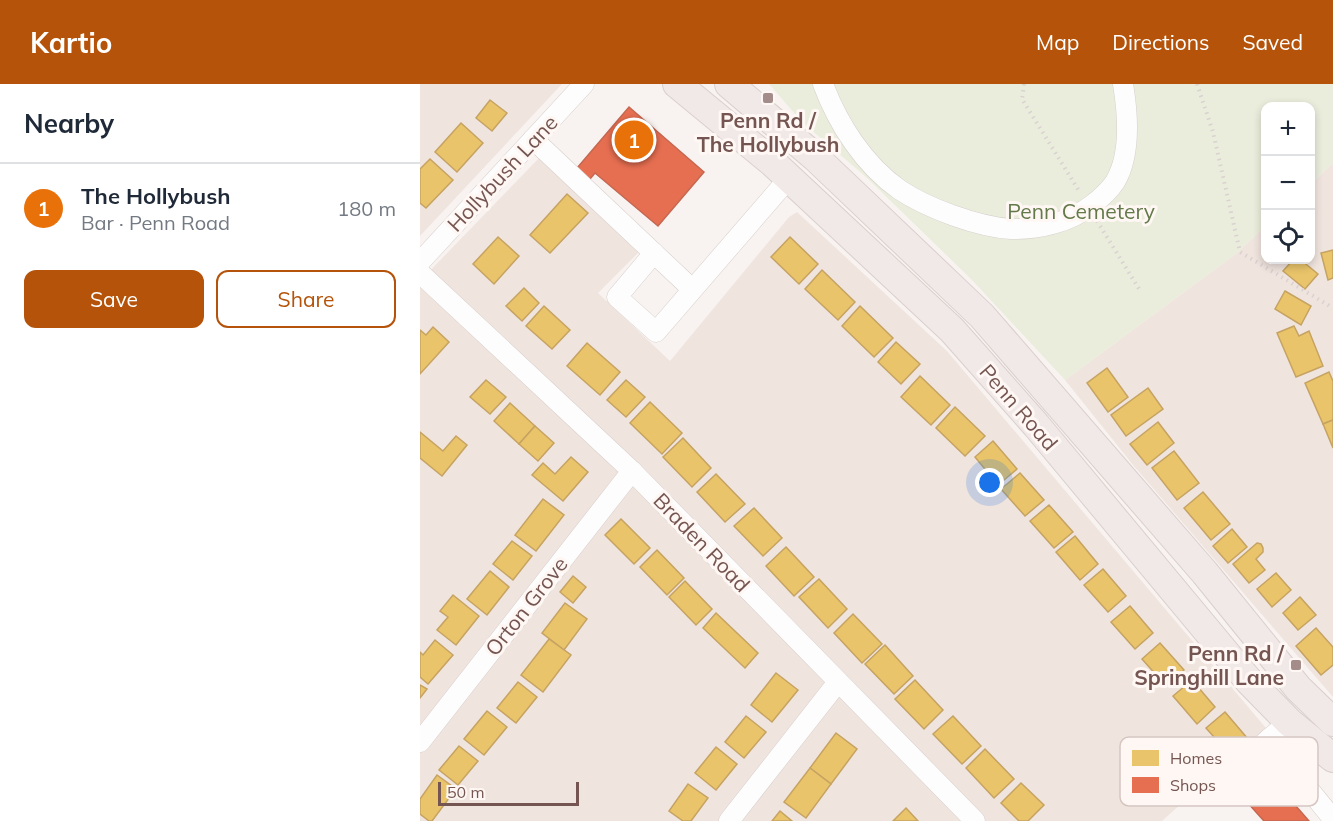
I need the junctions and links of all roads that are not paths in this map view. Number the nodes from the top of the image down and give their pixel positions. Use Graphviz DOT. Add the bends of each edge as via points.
graph roads {
  1 [pos="585,84"];
  2 [pos="677,84"];
  3 [pos="729,84"];
  4 [pos="824,84"];
  5 [pos="1123,84"];
  6 [pos="533,139"];
  7 [pos="789,178"];
  8 [pos="654,254"];
  9 [pos="420,262"];
  10 [pos="420,273"];
  11 [pos="692,290"];
  12 [pos="632,471"];
  13 [pos="838,682"];
  14 [pos="1333,722"];
  15 [pos="1279,730"];
  16 [pos="1271,737"];
  17 [pos="1282,737"];
  18 [pos="1292,737"];
  19 [pos="420,742"];
  20 [pos="1318,750"];
  21 [pos="1333,758"];
  22 [pos="1318,801"];
  23 [pos="1333,819"];
  24 [pos="729,821"];
  25 [pos="975,821"];
  1 -- 6 [label="street, Hollybush Lane"];
  2 -- 7 [label="highway, Penn Road"];
  3 -- 14 [label="highway, Penn Road" via="815,157 982,316 1205,573 1298,688"];
  4 -- 5 [label="street" via="842,125 869,163 899,189 928,206 1010,229 1055,224 1075,216 1104,196 1115,182 1127,137"];
  6 -- 8 [label="street"];
  6 -- 9 [label="street, Hollybush Lane"];
  7 -- 11 [label="street"];
  7 -- 15 [label="highway, Penn Road" via="952,330 1249,681"];
  8 -- 11 [label="street"];
  8 -- 11 [label="street" via="617,297 656,332"];
  10 -- 12 [label="street, Braden Road"];
  12 -- 13 [label="street, Braden Road"];
  12 -- 19 [label="street, Orton Grove"];
  13 -- 24 [label="street"];
  13 -- 25 [label="street, Braden Road"];
  15 -- 16 [label="street"];
  15 -- 17 [label="street"];
  15 -- 18 [label="highway, Penn Road"];
  20 -- 21 [label="highway, Penn Road"];
  22 -- 23 [label="street"];
}
